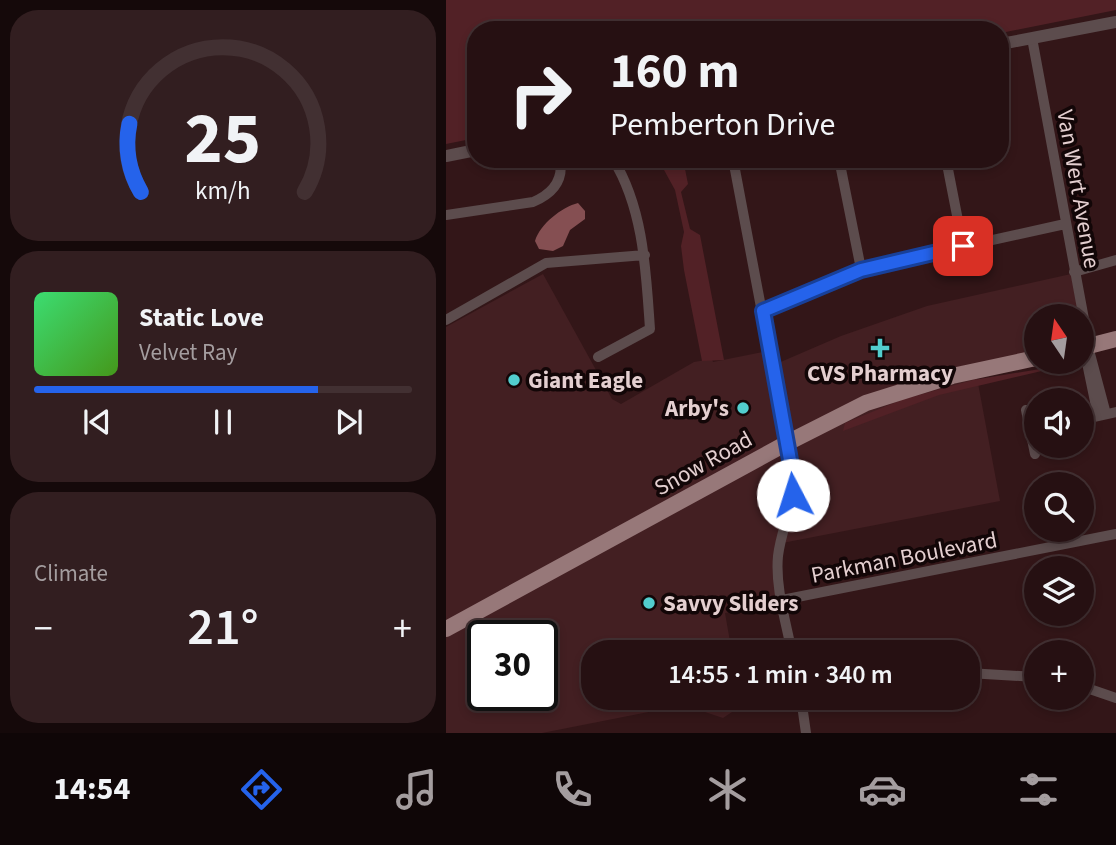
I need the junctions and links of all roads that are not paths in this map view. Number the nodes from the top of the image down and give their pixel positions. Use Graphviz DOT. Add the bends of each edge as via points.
graph roads {
  1 [pos="1116,22"];
  2 [pos="1032,38"];
  3 [pos="1009,42"];
  4 [pos="467,152"];
  5 [pos="446,156"];
  6 [pos="564,168"];
  7 [pos="617,168"];
  8 [pos="734,168"];
  9 [pos="841,168"];
  10 [pos="948,168"];
  11 [pos="446,215"];
  12 [pos="1066,224"];
  13 [pos="963,246"];
  14 [pos="645,255"];
  15 [pos="1116,260"];
  16 [pos="861,270"];
  17 [pos="1074,272"];
  18 [pos="1078,304"];
  19 [pos="763,311"];
  20 [pos="446,320"];
  21 [pos="1116,339"];
  22 [pos="1094,344"];
  23 [pos="598,358"];
  24 [pos="1024,360"];
  25 [pos="1091,374"];
  26 [pos="1106,414"];
  27 [pos="787,443"];
  28 [pos="1116,534"];
  29 [pos="782,600"];
  30 [pos="446,629"];
  31 [pos="790,640"];
  32 [pos="980,674"];
  33 [pos="1024,676"];
  34 [pos="1094,690"];
  35 [pos="1116,698"];
  36 [pos="802,710"];
  37 [pos="806,733"];
  1 -- 2 [label="street"];
  2 -- 3 [label="street"];
  2 -- 12 [label="street, Van Wert Avenue"];
  4 -- 5 [label="street"];
  6 -- 11 [label="street" via="559,182 533,202"];
  7 -- 14 [label="street"];
  8 -- 19 [label="street"];
  9 -- 16 [label="street"];
  10 -- 13 [label="street"];
  12 -- 13 [label="street"];
  12 -- 17 [label="street, Van Wert Avenue"];
  13 -- 16 [label="street"];
  14 -- 20 [label="street" via="546,263"];
  14 -- 23 [label="street" via="650,329"];
  15 -- 17 [label="street"];
  16 -- 19 [label="street"];
  17 -- 18 [label="street, Van Wert Avenue"];
  19 -- 27 [label="street"];
  21 -- 22 [label="main road"];
  24 -- 27 [label="main road, Snow Road" via="899,391"];
  25 -- 26 [label="street, Van Wert Avenue"];
  27 -- 29 [label="street" via="793,495 778,558"];
  27 -- 30 [label="main road, Snow Road"];
  28 -- 29 [label="street, Parkman Boulevard"];
  29 -- 31 [label="street"];
  32 -- 33 [label="street"];
  34 -- 35 [label="street"];
  36 -- 37 [label="street"];
}
